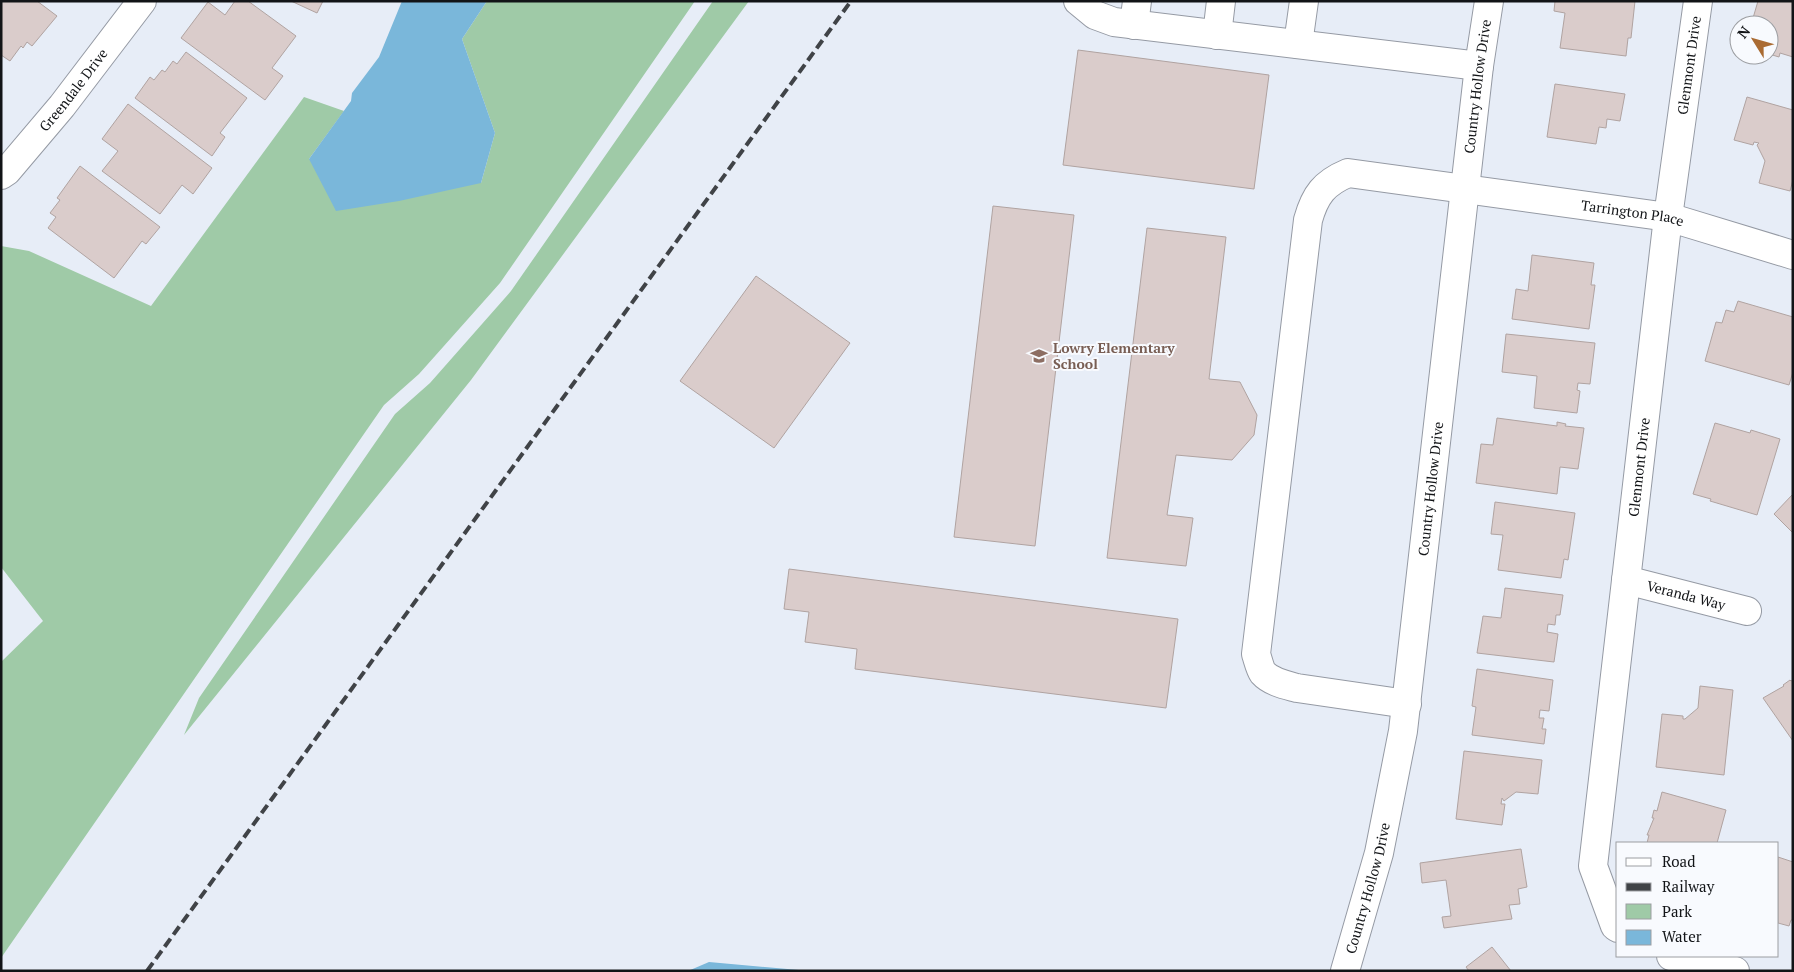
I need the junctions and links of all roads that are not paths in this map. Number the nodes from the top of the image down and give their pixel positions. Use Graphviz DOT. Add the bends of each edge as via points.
graph roads {
  1 [pos="142,1"];
  2 [pos="1078,1"];
  3 [pos="1220,1"];
  4 [pos="1304,1"];
  5 [pos="1489,1"];
  6 [pos="1698,1"];
  7 [pos="1136,13"];
  8 [pos="1217,34"];
  9 [pos="1298,44"];
  10 [pos="1480,66"];
  11 [pos="1,175"];
  12 [pos="1466,190"];
  13 [pos="1668,217"];
  14 [pos="1793,255"];
  15 [pos="1626,580"];
  16 [pos="1747,612"];
  17 [pos="1407,704"];
  18 [pos="1616,927"];
  19 [pos="1675,957"];
  20 [pos="1344,971"];
  21 [pos="1736,971"];
  1 -- 11 [label="street, Greendale Drive" via="62,106"];
  2 -- 7 [label="street" via="1095,15 1114,22"];
  3 -- 8 [label="street"];
  4 -- 9 [label="street"];
  5 -- 10 [label="street, Country Hollow Drive"];
  6 -- 13 [label="street, Glenmont Drive"];
  7 -- 8 [label="street"];
  8 -- 9 [label="street"];
  9 -- 10 [label="street"];
  10 -- 12 [label="street, Country Hollow Drive"];
  12 -- 13 [label="street, Tarrington Place"];
  12 -- 17 [label="street, Country Hollow Drive"];
  12 -- 17 [label="street, Tarrington Place" via="1348,173 1334,179 1312,203 1257,644 1256,654 1263,673 1271,679 1297,688"];
  13 -- 14 [label="street, Tarrington Place"];
  13 -- 15 [label="street, Glenmont Drive"];
  15 -- 16 [label="street, Veranda Way"];
  15 -- 18 [label="street, Glenmont Drive" via="1593,866"];
  17 -- 20 [label="street, Country Hollow Drive" via="1379,853"];
  19 -- 21 [label="street"];
}
